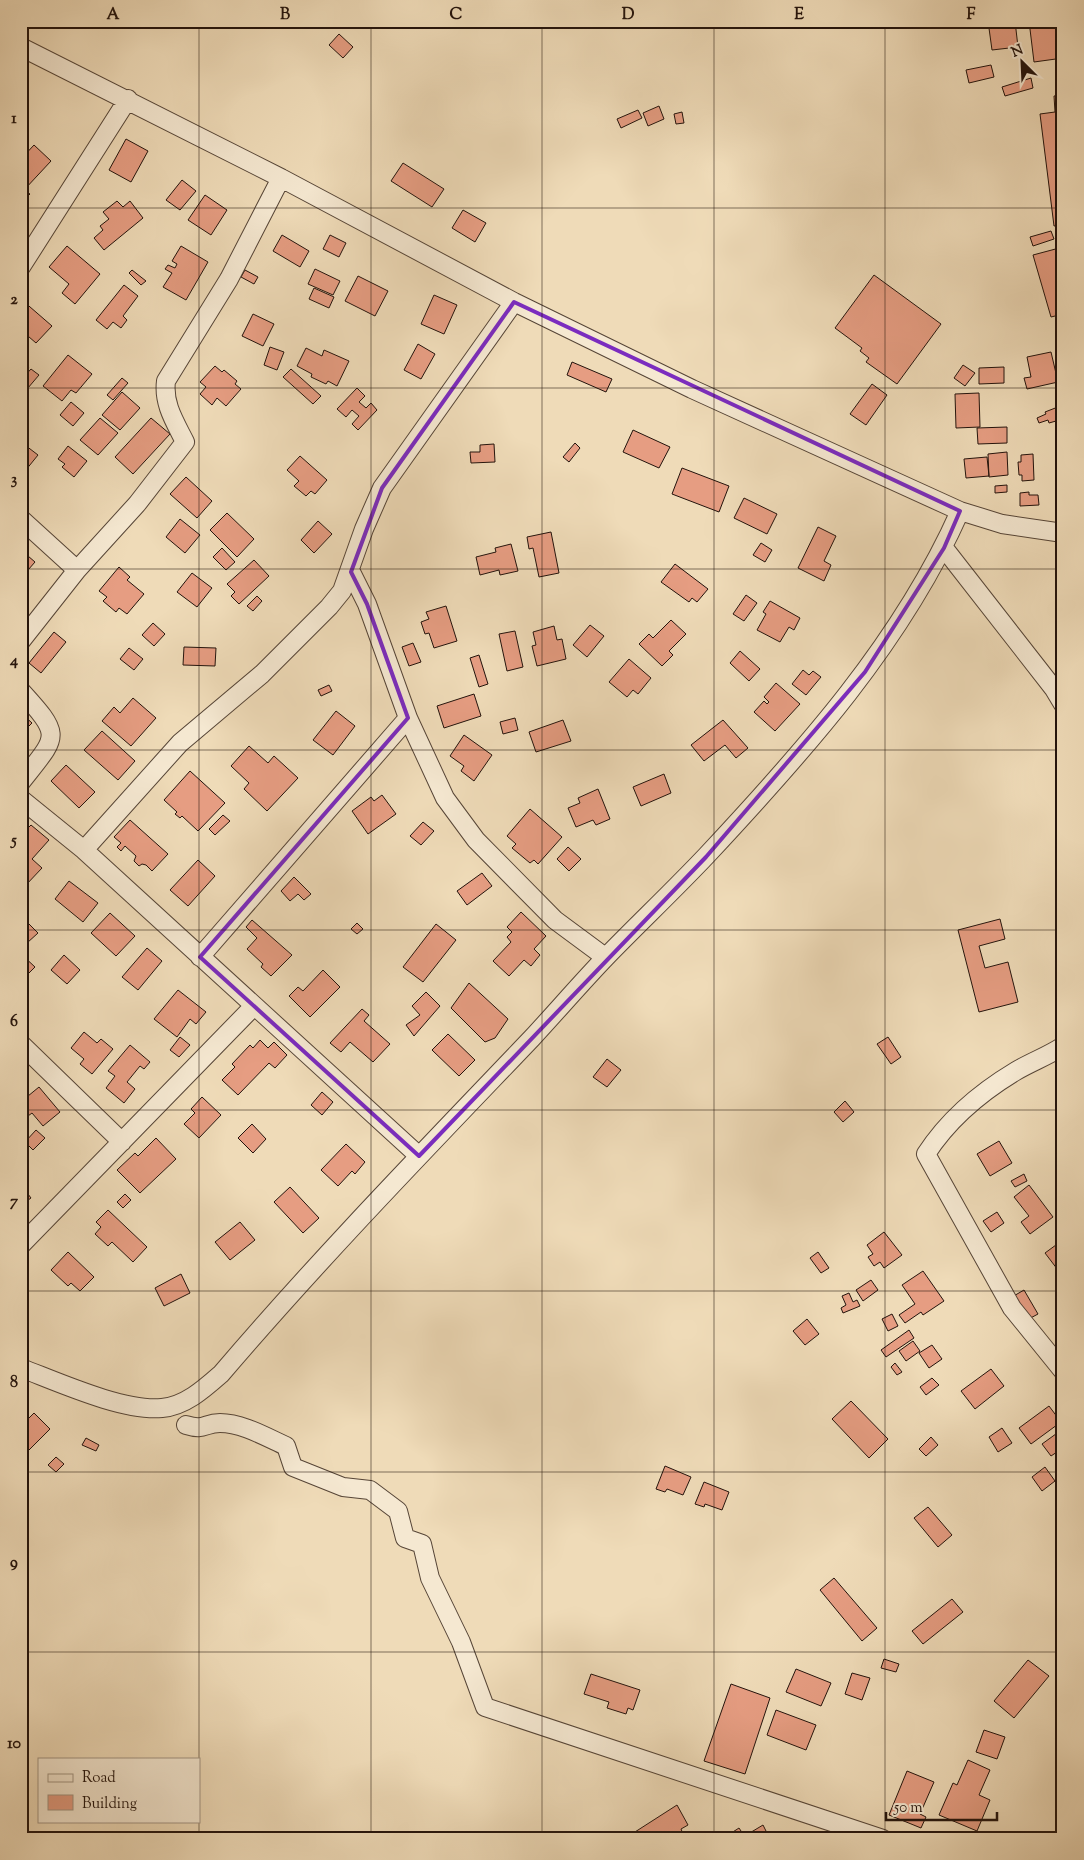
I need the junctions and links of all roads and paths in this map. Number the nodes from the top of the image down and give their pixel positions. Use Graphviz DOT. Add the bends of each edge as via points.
graph roads {
  1 [pos="21,46"];
  2 [pos="128,99"];
  3 [pos="281,178"];
  4 [pos="21,268"];
  5 [pos="514,302"];
  6 [pos="960,511"];
  7 [pos="21,518"];
  8 [pos="1063,533"];
  9 [pos="944,548"];
  10 [pos="77,570"];
  11 [pos="351,572"];
  12 [pos="21,640"];
  13 [pos="21,691"];
  14 [pos="1063,704"];
  15 [pos="408,718"];
  16 [pos="21,782"];
  17 [pos="21,799"];
  18 [pos="84,850"];
  19 [pos="200,957"];
  20 [pos="605,958"];
  21 [pos="253,1007"];
  22 [pos="21,1044"];
  23 [pos="1063,1046"];
  24 [pos="122,1142"];
  25 [pos="419,1156"];
  26 [pos="21,1245"];
  27 [pos="21,1368"];
  28 [pos="1063,1372"];
  29 [pos="186,1425"];
  30 [pos="883,1839"];
  1 -- 2 [label="street"];
  2 -- 3 [label="street"];
  2 -- 4 [label="street"];
  3 -- 5 [label="street"];
  3 -- 10 [label="street" via="229,279 166,381 164,394 168,408 185,442 136,504"];
  5 -- 6 [label="street"];
  5 -- 11 [label="street" via="382,488 364,529"];
  6 -- 8 [label="street" via="1002,524"];
  6 -- 9 [label="street"];
  7 -- 10 [label="street"];
  9 -- 14 [label="street"];
  9 -- 20 [label="street" via="893,634 865,672 706,857"];
  10 -- 12 [label="street"];
  11 -- 15 [label="street" via="367,604"];
  11 -- 18 [label="street" via="342,591 323,613 262,674 180,743"];
  13 -- 16 [label="street" via="46,718 53,735 49,747"];
  15 -- 19 [label="street"];
  15 -- 20 [label="street" via="441,791 476,840 555,920"];
  17 -- 18 [label="street"];
  18 -- 19 [label="street"];
  19 -- 21 [label="street"];
  20 -- 25 [label="street"];
  21 -- 24 [label="street"];
  21 -- 25 [label="street"];
  22 -- 24 [label="street"];
  23 -- 28 [label="street" via="1016,1071 984,1094 952,1120 926,1154 1012,1308"];
  24 -- 26 [label="street"];
  25 -- 27 [label="street" via="364,1212 221,1374 197,1394 162,1408 132,1405"];
  29 -- 30 [label="street" via="198,1429 219,1423 249,1430 286,1446 293,1468 343,1487 370,1490 398,1512 405,1538 422,1544 430,1578 461,1642 484,1707"];
}
